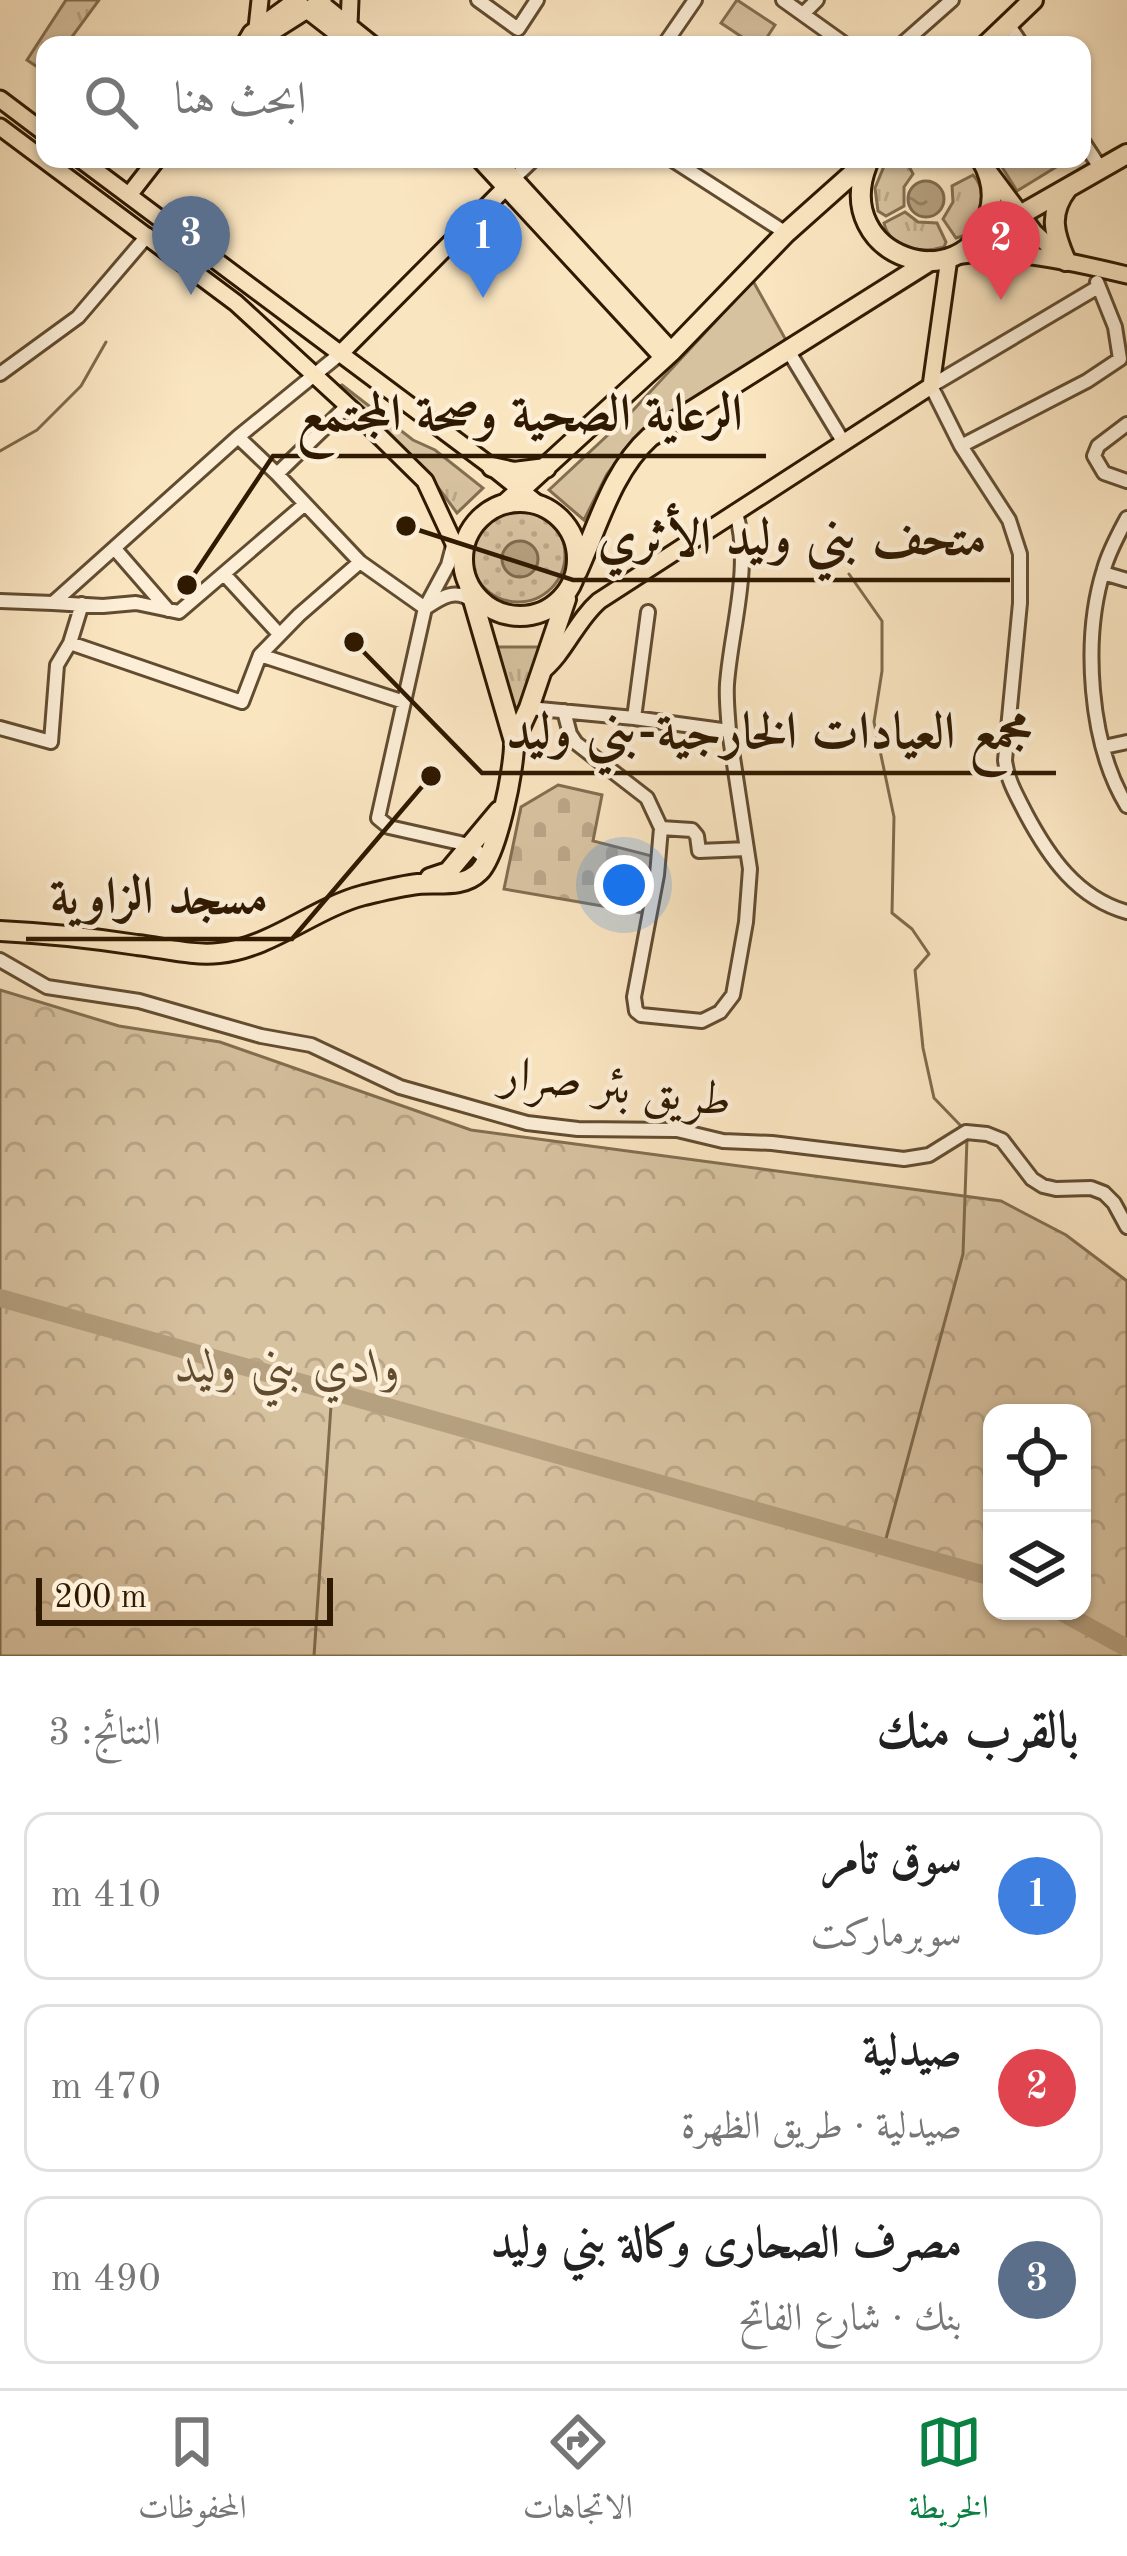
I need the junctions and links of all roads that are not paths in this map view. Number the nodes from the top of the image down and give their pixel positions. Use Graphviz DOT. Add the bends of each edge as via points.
graph roads {
  1 [pos="260,0"];
  2 [pos="350,0"];
  3 [pos="478,0"];
  4 [pos="538,0"];
  5 [pos="695,0"];
  6 [pos="783,0"];
  7 [pos="818,0"];
  8 [pos="952,0"];
  9 [pos="1033,0"];
  10 [pos="307,2"];
  11 [pos="803,14"];
  12 [pos="290,21"];
  13 [pos="323,23"];
  14 [pos="1008,23"];
  15 [pos="349,26"];
  16 [pos="252,36"];
  17 [pos="256,36"];
  18 [pos="258,36"];
  19 [pos="340,36"];
  20 [pos="362,36"];
  21 [pos="670,36"];
  22 [pos="834,36"];
  23 [pos="911,36"];
  24 [pos="995,36"];
  25 [pos="1016,36"];
  26 [pos="0,99"];
  27 [pos="36,126"];
  28 [pos="0,128"];
  29 [pos="36,154"];
  30 [pos="1091,154"];
  31 [pos="1127,154"];
  32 [pos="55,168"];
  33 [pos="92,168"];
  34 [pos="150,168"];
  35 [pos="490,168"];
  36 [pos="501,168"];
  37 [pos="525,168"];
  38 [pos="685,168"];
  39 [pos="860,168"];
  40 [pos="867,168"];
  41 [pos="986,168"];
  42 [pos="987,168"];
  43 [pos="1101,170"];
  44 [pos="509,183"];
  45 [pos="1067,188"];
  46 [pos="129,195"];
  47 [pos="1020,215"];
  48 [pos="786,233"];
  49 [pos="148,235"];
  50 [pos="971,244"];
  51 [pos="943,258"];
  52 [pos="1066,261"];
  53 [pos="1093,267"];
  54 [pos="1127,275"];
  55 [pos="252,286"];
  56 [pos="1098,286"];
  57 [pos="236,303"];
  58 [pos="789,352"];
  59 [pos="340,354"];
  60 [pos="668,355"];
  61 [pos="1124,365"];
  62 [pos="0,374"];
  63 [pos="314,374"];
  64 [pos="931,386"];
  65 [pos="347,405"];
  66 [pos="1127,424"];
  67 [pos="238,437"];
  68 [pos="844,443"];
  69 [pos="962,446"];
  70 [pos="492,467"];
  71 [pos="546,468"];
  72 [pos="277,474"];
  73 [pos="1127,481"];
  74 [pos="523,490"];
  75 [pos="506,504"];
  76 [pos="538,504"];
  77 [pos="304,505"];
  78 [pos="736,513"];
  79 [pos="1127,518"];
  80 [pos="454,541"];
  81 [pos="116,549"];
  82 [pos="360,562"];
  83 [pos="463,563"];
  84 [pos="1102,573"];
  85 [pos="224,574"];
  86 [pos="1127,580"];
  87 [pos="573,581"];
  88 [pos="472,595"];
  89 [pos="0,601"];
  90 [pos="53,603"];
  91 [pos="82,604"];
  92 [pos="425,608"];
  93 [pos="168,610"];
  94 [pos="648,612"];
  95 [pos="279,634"];
  96 [pos="70,643"];
  97 [pos="260,655"];
  98 [pos="540,673"];
  99 [pos="404,701"];
  100 [pos="529,708"];
  101 [pos="564,711"];
  102 [pos="634,718"];
  103 [pos="0,728"];
  104 [pos="729,731"];
  105 [pos="514,741"];
  106 [pos="1127,742"];
  107 [pos="1104,747"];
  108 [pos="507,798"];
  109 [pos="1127,806"];
  110 [pos="662,828"];
  111 [pos="437,838"];
  112 [pos="469,844"];
  113 [pos="747,849"];
  114 [pos="487,859"];
  115 [pos="456,875"];
  116 [pos="1127,912"];
  117 [pos="0,931"];
  118 [pos="0,960"];
  119 [pos="1127,1227"];
  1 -- 16 [label="main road"];
  2 -- 15 [label="main road"];
  3 -- 4 [label="street" via="518,29"];
  5 -- 21 [label="street"];
  6 -- 11 [label="street"];
  7 -- 11 [label="street"];
  8 -- 23 [label="street"];
  9 -- 14 [label="highway"];
  10 -- 12 [label="main road"];
  10 -- 13 [label="main road"];
  10 -- 15 [label="main road"];
  10 -- 17 [label="main road"];
  11 -- 22 [label="street"];
  12 -- 13 [label="main road"];
  12 -- 18 [label="main road"];
  13 -- 19 [label="main road"];
  14 -- 24 [label="highway"];
  14 -- 25 [label="street"];
  15 -- 20 [label="main road"];
  26 -- 27 [label="main road"];
  28 -- 29 [label="main road"];
  30 -- 43 [label="street"];
  31 -- 43 [label="highway"];
  32 -- 49 [label="main road"];
  33 -- 46 [label="main road"];
  34 -- 46 [label="main road"];
  35 -- 44 [label="main road"];
  36 -- 44 [label="main road"];
  37 -- 44 [label="street"];
  38 -- 48 [label="street"];
  39 -- 48 [label="highway"];
  40 -- 51 [label="highway" via="860,204 869,229 900,256"];
  41 -- 50 [label="highway" via="991,207"];
  42 -- 47 [label="main road"];
  43 -- 45 [label="highway"];
  44 -- 59 [label="main road"];
  44 -- 60 [label="main road"];
  45 -- 47 [label="highway"];
  45 -- 52 [label="highway" via="1053,226"];
  46 -- 55 [label="main road"];
  47 -- 50 [label="highway"];
  47 -- 52 [label="main road"];
  48 -- 60 [label="highway"];
  49 -- 57 [label="main road"];
  49 -- 62 [label="street" via="78,317"];
  50 -- 51 [label="highway"];
  51 -- 52 [label="main road" via="1007,252"];
  51 -- 58 [label="highway"];
  51 -- 64 [label="main road"];
  52 -- 53 [label="main road"];
  53 -- 54 [label="main road"];
  53 -- 56 [label="street"];
  55 -- 57 [label="main road"];
  55 -- 59 [label="main road"];
  56 -- 61 [label="street"];
  56 -- 64 [label="street"];
  57 -- 63 [label="main road"];
  58 -- 68 [label="street"];
  58 -- 87 [label="highway" via="638,448"];
  59 -- 63 [label="street"];
  59 -- 70 [label="main road"];
  60 -- 71 [label="highway"];
  61 -- 69 [label="street"];
  63 -- 65 [label="main road"];
  63 -- 67 [label="street"];
  64 -- 68 [label="main road"];
  64 -- 69 [label="street"];
  65 -- 72 [label="street"];
  65 -- 80 [label="main road" via="425,481"];
  66 -- 73 [label="street" via="1094,456 1104,472"];
  67 -- 72 [label="street"];
  67 -- 81 [label="street"];
  68 -- 78 [label="main road"];
  69 -- 116 [label="street" via="1010,520 1020,554 1006,772 1056,865"];
  70 -- 71 [label="highway"];
  70 -- 74 [label="main road"];
  71 -- 74 [label="highway"];
  72 -- 77 [label="street"];
  74 -- 75 [label="highway"];
  74 -- 76 [label="main road"];
  75 -- 76 [label="highway"];
  75 -- 83 [label="highway" via="475,524"];
  76 -- 87 [label="highway" via="572,534"];
  77 -- 82 [label="street"];
  77 -- 85 [label="street"];
  78 -- 98 [label="main road" via="599,601"];
  78 -- 104 [label="street" via="741,552"];
  79 -- 84 [label="street"];
  80 -- 83 [label="main road"];
  80 -- 92 [label="street"];
  81 -- 90 [label="street"];
  81 -- 93 [label="street"];
  82 -- 92 [label="street"];
  82 -- 95 [label="street"];
  83 -- 88 [label="highway"];
  84 -- 86 [label="street"];
  84 -- 107 [label="street" via="1092,688"];
  85 -- 93 [label="street" via="178,612"];
  85 -- 95 [label="street"];
  87 -- 88 [label="highway" via="558,603 525,617"];
  87 -- 98 [label="highway"];
  88 -- 92 [label="street" via="454,593"];
  88 -- 105 [label="highway"];
  89 -- 90 [label="street"];
  90 -- 91 [label="street"];
  91 -- 93 [label="street"];
  91 -- 96 [label="street"];
  92 -- 99 [label="street"];
  94 -- 102 [label="street"];
  95 -- 97 [label="street"];
  96 -- 97 [label="street" via="242,702"];
  96 -- 103 [label="street" via="57,665 51,742"];
  97 -- 99 [label="street"];
  98 -- 100 [label="highway"];
  99 -- 111 [label="street" via="378,818"];
  100 -- 101 [label="street"];
  100 -- 105 [label="highway"];
  101 -- 102 [label="street"];
  101 -- 110 [label="street" via="576,743 647,798"];
  102 -- 104 [label="street"];
  104 -- 113 [label="street"];
  105 -- 108 [label="highway"];
  106 -- 107 [label="street"];
  107 -- 109 [label="street"];
  108 -- 112 [label="highway"];
  108 -- 114 [label="highway"];
  110 -- 113 [label="street" via="692,830 699,851"];
  110 -- 113 [label="street" via="634,997 641,1015 703,1021 733,995 750,892"];
  111 -- 112 [label="street"];
  111 -- 115 [label="street"];
  112 -- 114 [label="street"];
  112 -- 115 [label="highway"];
  114 -- 115 [label="highway" via="478,873"];
  115 -- 117 [label="highway" via="337,904 220,953"];
  118 -- 119 [label="street, طريق بئر صرار" via="47,987 139,1001 311,1045 400,1087 527,1123 677,1130 904,1160 966,1132 987,1134 1043,1186 1104,1193"];
}
